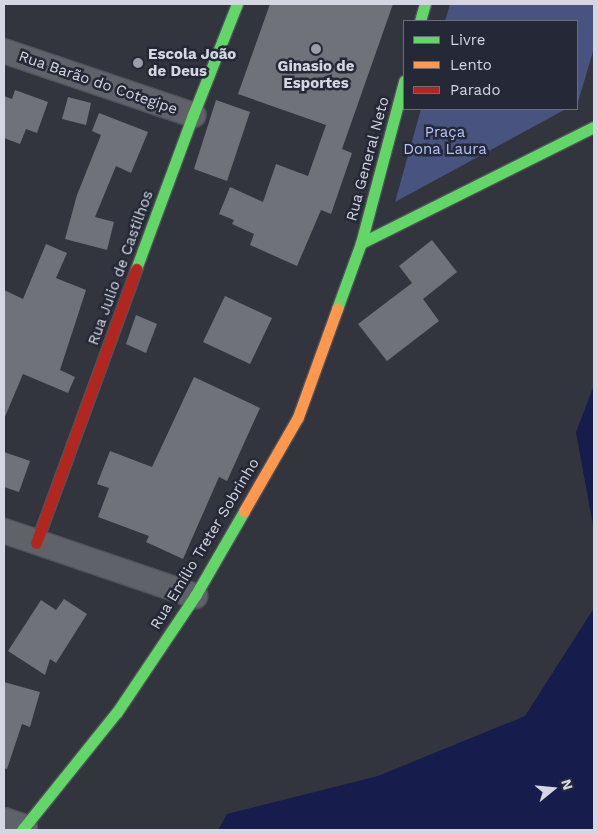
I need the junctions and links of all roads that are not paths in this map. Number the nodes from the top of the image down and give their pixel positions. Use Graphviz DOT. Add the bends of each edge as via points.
graph roads {
  1 [pos="237,4"];
  2 [pos="425,4"];
  3 [pos="420,20"];
  4 [pos="4,51"];
  5 [pos="403,85"];
  6 [pos="193,115"];
  7 [pos="594,127"];
  8 [pos="361,243"];
  9 [pos="4,531"];
  10 [pos="36,543"];
  11 [pos="195,596"];
  12 [pos="17,826"];
  1 -- 6 [label="main road, Rua Julio de Castilhos"];
  2 -- 3 [label="main road"];
  4 -- 6 [label="street, Rua Barão do Cotegipe"];
  5 -- 8 [label="main road, Rua General Neto"];
  6 -- 10 [label="main road, Rua Julio de Castilhos"];
  7 -- 8 [label="main road"];
  8 -- 11 [label="main road, Rua Emílio Treter Sobrinho" via="298,417"];
  9 -- 10 [label="street"];
  10 -- 11 [label="street"];
  11 -- 12 [label="main road, Rua Emílio Treter Sobrinho" via="117,712"];
}
